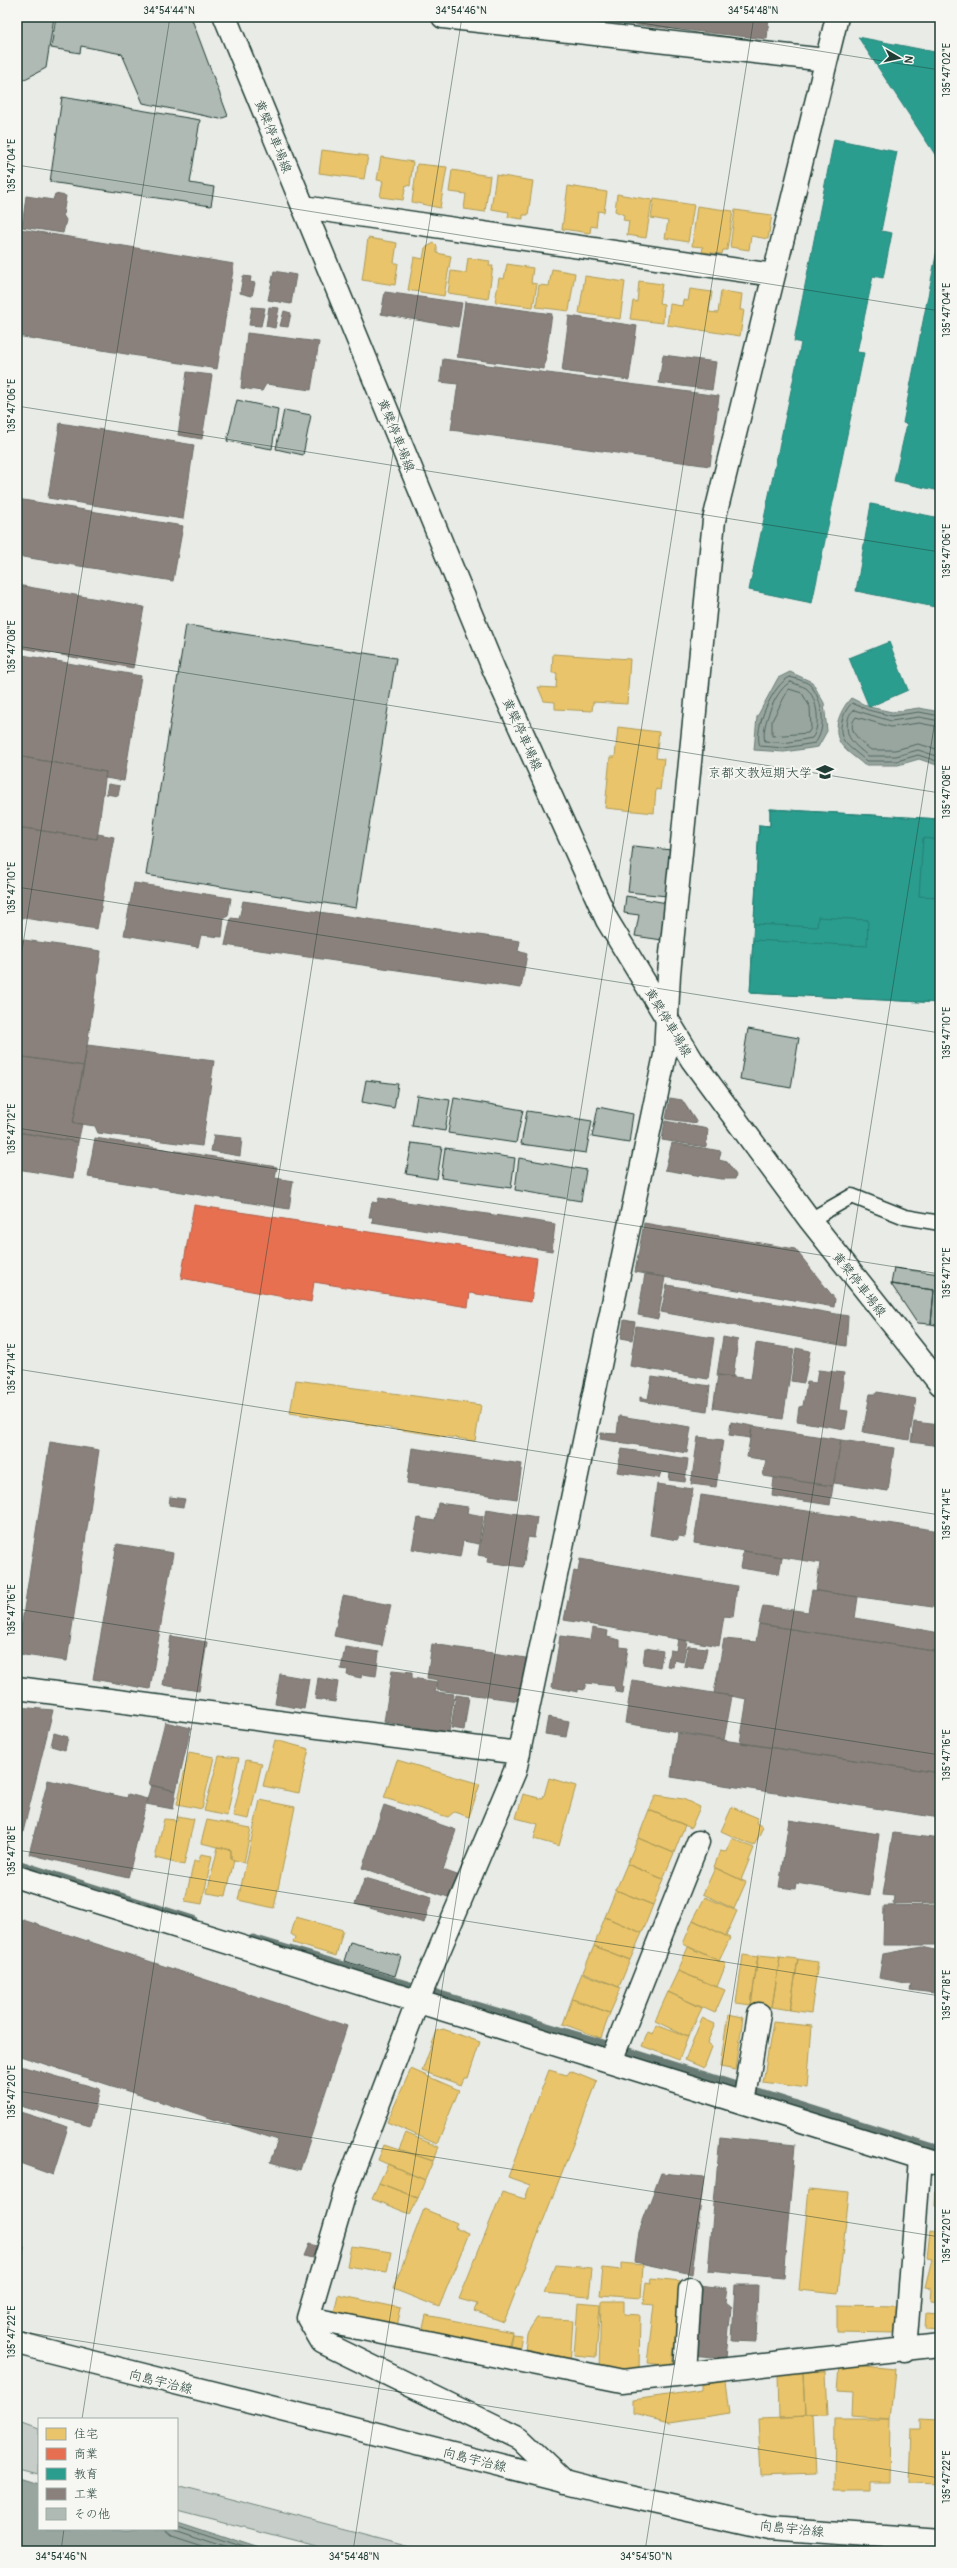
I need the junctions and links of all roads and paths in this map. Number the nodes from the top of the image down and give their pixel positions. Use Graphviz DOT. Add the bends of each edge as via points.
graph roads {
  1 [pos="225,17"];
  2 [pos="443,17"];
  3 [pos="837,17"];
  4 [pos="826,60"];
  5 [pos="303,208"];
  6 [pos="774,275"];
  7 [pos="667,1019"];
  8 [pos="810,1220"];
  9 [pos="940,1223"];
  10 [pos="940,1384"];
  11 [pos="17,1688"];
  12 [pos="519,1752"];
  13 [pos="698,1842"];
  14 [pos="17,1877"];
  15 [pos="419,1999"];
  16 [pos="759,2014"];
  17 [pos="611,2060"];
  18 [pos="744,2102"];
  19 [pos="930,2161"];
  20 [pos="690,2289"];
  21 [pos="308,2318"];
  22 [pos="17,2344"];
  23 [pos="940,2345"];
  24 [pos="905,2351"];
  25 [pos="685,2374"];
  26 [pos="565,2482"];
  27 [pos="940,2540"];
  1 -- 5 [label="street, 黄檗停車場線"];
  2 -- 4 [label="street"];
  3 -- 4 [label="street"];
  4 -- 6 [label="street"];
  5 -- 6 [label="street"];
  5 -- 7 [label="street, 黄檗停車場線" via="494,670 556,809 607,920"];
  6 -- 7 [label="street" via="714,520"];
  7 -- 8 [label="street, 黄檗停車場線" via="692,1060"];
  7 -- 12 [label="street" via="666,1055"];
  8 -- 9 [label="lane" via="852,1196 905,1217"];
  8 -- 10 [label="street, 黄檗停車場線"];
  11 -- 12 [label="street"];
  12 -- 15 [label="street" via="515,1771"];
  13 -- 17 [label="street"];
  14 -- 15 [label="street"];
  15 -- 17 [label="street"];
  15 -- 21 [label="street" via="346,2189"];
  16 -- 18 [label="street"];
  17 -- 18 [label="street"];
  18 -- 19 [label="street"];
  19 -- 24 [label="street"];
  20 -- 25 [label="street"];
  21 -- 25 [label="street" via="622,2381"];
  21 -- 26 [label="street" via="322,2342 520,2440"];
  22 -- 26 [label="street, 向島宇治線"];
  23 -- 24 [label="street"];
  24 -- 25 [label="street"];
  26 -- 27 [label="street, 向島宇治線" via="769,2528"];
}
